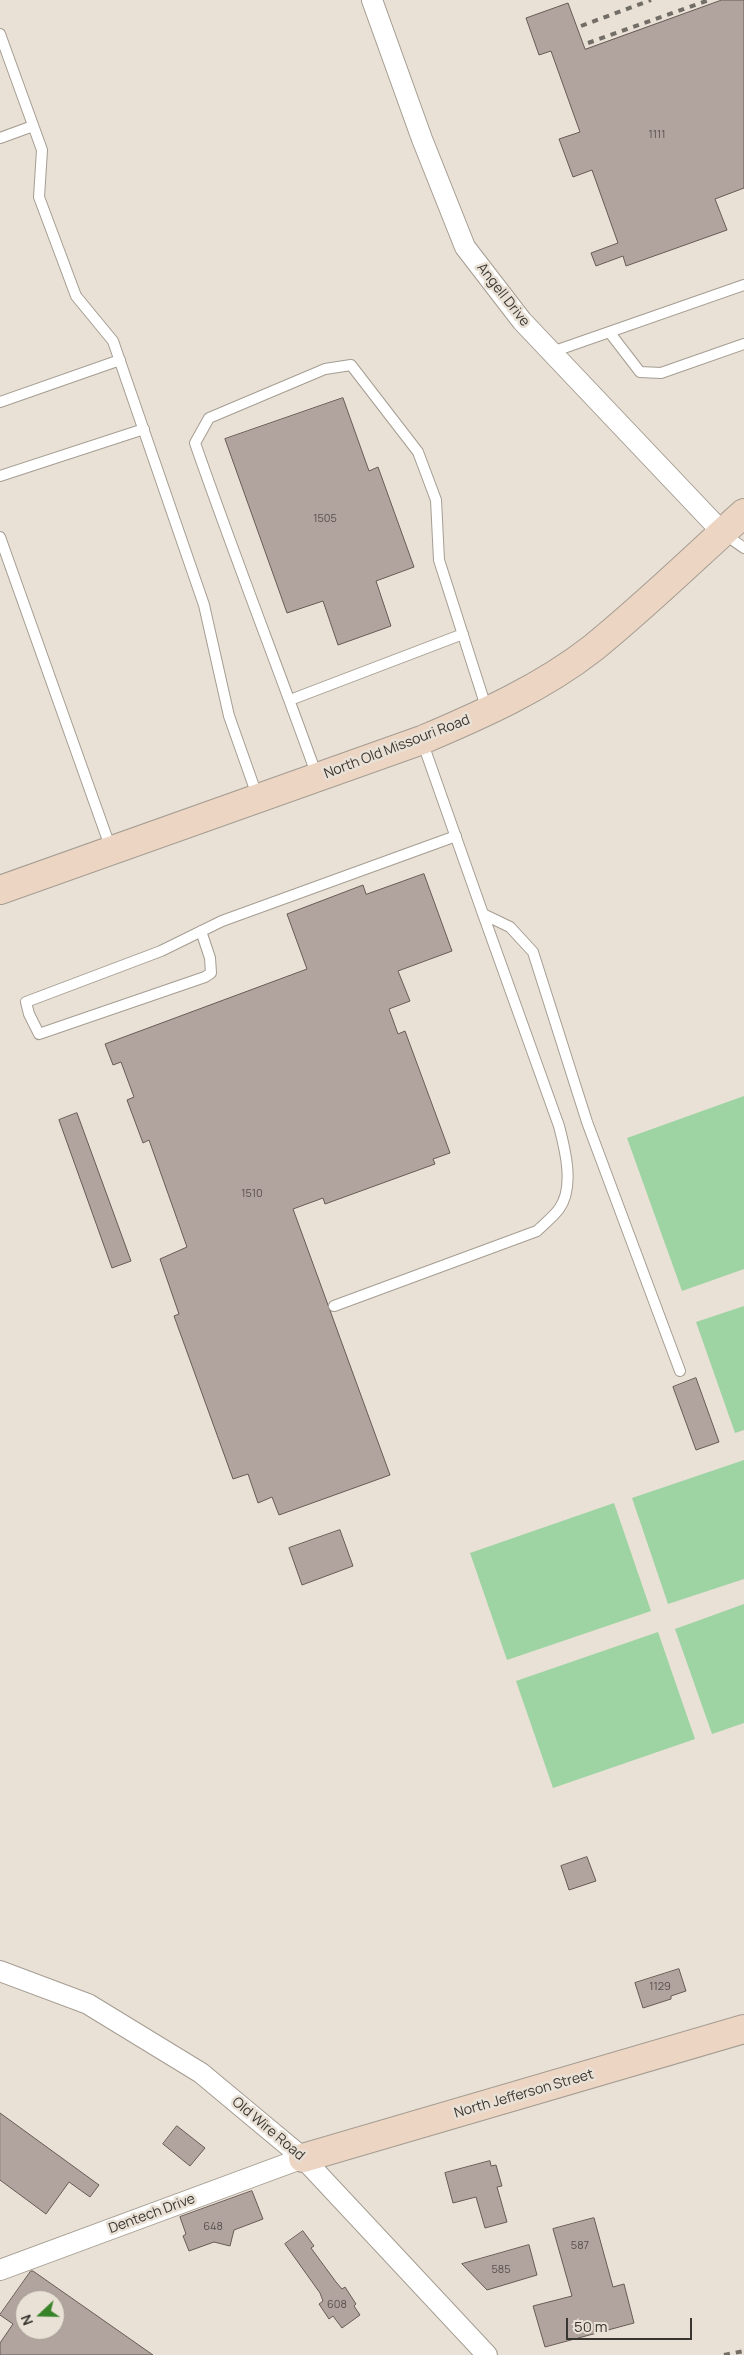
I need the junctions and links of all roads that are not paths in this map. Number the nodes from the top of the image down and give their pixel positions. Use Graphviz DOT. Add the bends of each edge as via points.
graph roads {
  1 [pos="372,0"];
  2 [pos="1,39"];
  3 [pos="33,126"];
  4 [pos="0,138"];
  5 [pos="744,285"];
  6 [pos="610,333"];
  7 [pos="744,344"];
  8 [pos="552,352"];
  9 [pos="120,360"];
  10 [pos="0,402"];
  11 [pos="144,429"];
  12 [pos="0,476"];
  13 [pos="744,513"];
  14 [pos="0,537"];
  15 [pos="733,540"];
  16 [pos="463,634"];
  17 [pos="290,700"];
  18 [pos="487,711"];
  19 [pos="422,740"];
  20 [pos="317,778"];
  21 [pos="258,799"];
  22 [pos="456,836"];
  23 [pos="112,850"];
  24 [pos="0,890"];
  25 [pos="483,914"];
  26 [pos="201,931"];
  27 [pos="334,1306"];
  28 [pos="680,1371"];
  29 [pos="0,1971"];
  30 [pos="744,2030"];
  31 [pos="304,2158"];
  32 [pos="0,2270"];
  33 [pos="486,2355"];
  1 -- 8 [label="street, Angell Drive" via="465,248 522,321"];
  2 -- 3 [label="lane"];
  3 -- 4 [label="lane"];
  3 -- 9 [label="lane" via="42,150 39,197 76,296 113,341"];
  5 -- 6 [label="lane"];
  6 -- 7 [label="lane" via="640,372 661,374"];
  6 -- 8 [label="lane"];
  8 -- 15 [label="street, Angell Drive"];
  9 -- 10 [label="lane"];
  9 -- 11 [label="lane"];
  11 -- 12 [label="lane"];
  11 -- 21 [label="lane" via="204,605 229,716"];
  13 -- 15 [label="main road, North Old Missouri Road"];
  14 -- 23 [label="lane"];
  15 -- 18 [label="main road, North Old Missouri Road" via="592,648 538,684"];
  16 -- 17 [label="lane"];
  16 -- 17 [label="lane" via="439,560 436,500 418,452 351,365 325,370 209,418 195,443"];
  16 -- 18 [label="lane"];
  17 -- 20 [label="lane"];
  18 -- 19 [label="main road, North Old Missouri Road"];
  19 -- 20 [label="main road, North Old Missouri Road"];
  19 -- 22 [label="lane"];
  20 -- 21 [label="main road, North Old Missouri Road"];
  21 -- 23 [label="main road, North Old Missouri Road"];
  22 -- 25 [label="lane"];
  22 -- 26 [label="lane"];
  23 -- 24 [label="main road, North Old Missouri Road"];
  25 -- 27 [label="lane" via="567,1155 567,1184 560,1207 537,1231"];
  25 -- 28 [label="lane" via="510,927 533,952 587,1122"];
  26 -- 26 [label="lane" via="161,951 26,1002 39,1034 205,977 211,973 210,958"];
  29 -- 31 [label="street, Old Wire Road" via="88,2004 201,2073"];
  30 -- 31 [label="main road, North Jefferson Street"];
  31 -- 32 [label="street, Dentech Drive"];
  31 -- 33 [label="street, Old Wire Road"];
}
